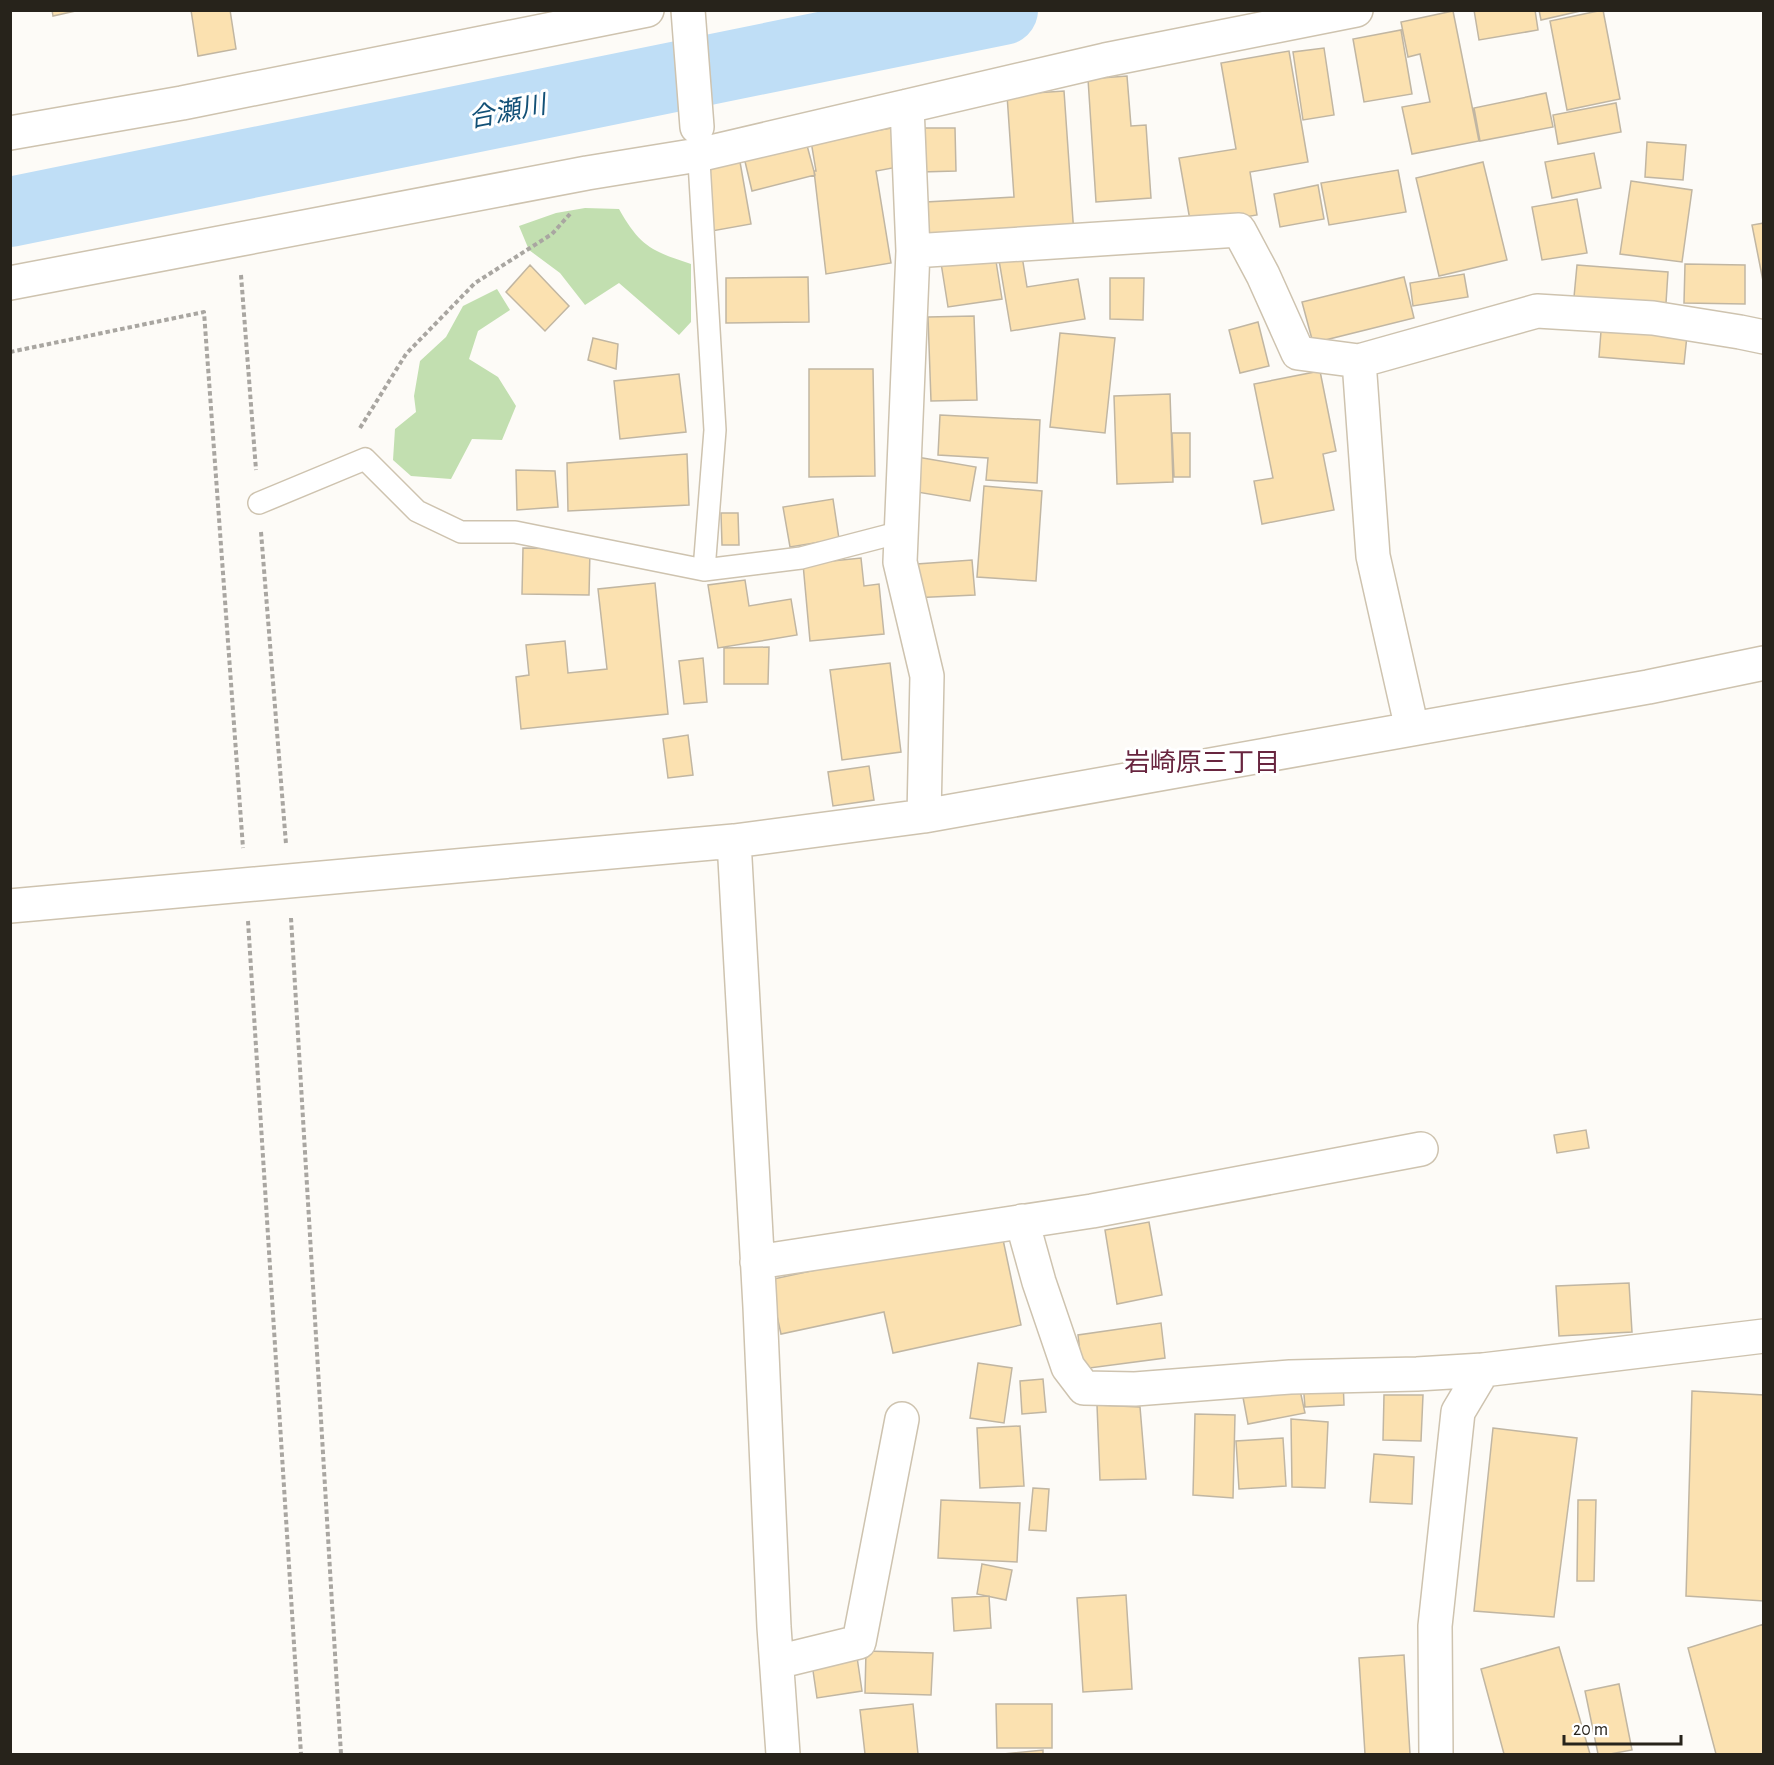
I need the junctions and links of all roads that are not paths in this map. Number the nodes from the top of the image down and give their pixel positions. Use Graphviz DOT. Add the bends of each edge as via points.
graph roads {
  1 [pos="647,10"];
  2 [pos="688,10"];
  3 [pos="1356,10"];
  4 [pos="907,106"];
  5 [pos="10,133"];
  6 [pos="698,141"];
  7 [pos="913,251"];
  8 [pos="10,283"];
  9 [pos="1764,337"];
  10 [pos="1359,361"];
  11 [pos="259,503"];
  12 [pos="901,532"];
  13 [pos="704,570"];
  14 [pos="1764,663"];
  15 [pos="1412,729"];
  16 [pos="924,816"];
  17 [pos="734,841"];
  18 [pos="10,906"];
  19 [pos="1421,1149"];
  20 [pos="1022,1221"];
  21 [pos="757,1262"];
  22 [pos="1764,1336"];
  23 [pos="1483,1370"];
  24 [pos="902,1419"];
  25 [pos="777,1662"];
  26 [pos="783,1755"];
  27 [pos="1436,1755"];
  1 -- 5 [label="street" via="182,103"];
  2 -- 6 [label="street"];
  3 -- 4 [label="street" via="1105,60"];
  4 -- 6 [label="street"];
  4 -- 7 [label="street"];
  6 -- 8 [label="street" via="587,173"];
  6 -- 13 [label="lane" via="715,430"];
  7 -- 10 [label="street" via="1239,230 1298,353"];
  7 -- 12 [label="street"];
  9 -- 10 [label="street" via="1653,318 1537,311"];
  10 -- 15 [label="street" via="1373,556"];
  11 -- 13 [label="lane" via="365,459 417,511 461,532 515,532"];
  12 -- 13 [label="lane" via="801,558"];
  12 -- 16 [label="street" via="900,562 927,676"];
  14 -- 15 [label="street"];
  15 -- 16 [label="street"];
  16 -- 17 [label="street"];
  17 -- 18 [label="street"];
  17 -- 21 [label="street"];
  19 -- 20 [label="street"];
  20 -- 21 [label="street"];
  20 -- 23 [label="street" via="1068,1367 1084,1388 1135,1389 1290,1377"];
  21 -- 25 [label="street"];
  22 -- 23 [label="street"];
  23 -- 27 [label="street" via="1458,1412 1435,1626"];
  24 -- 25 [label="street" via="859,1642"];
  25 -- 26 [label="street"];
}
